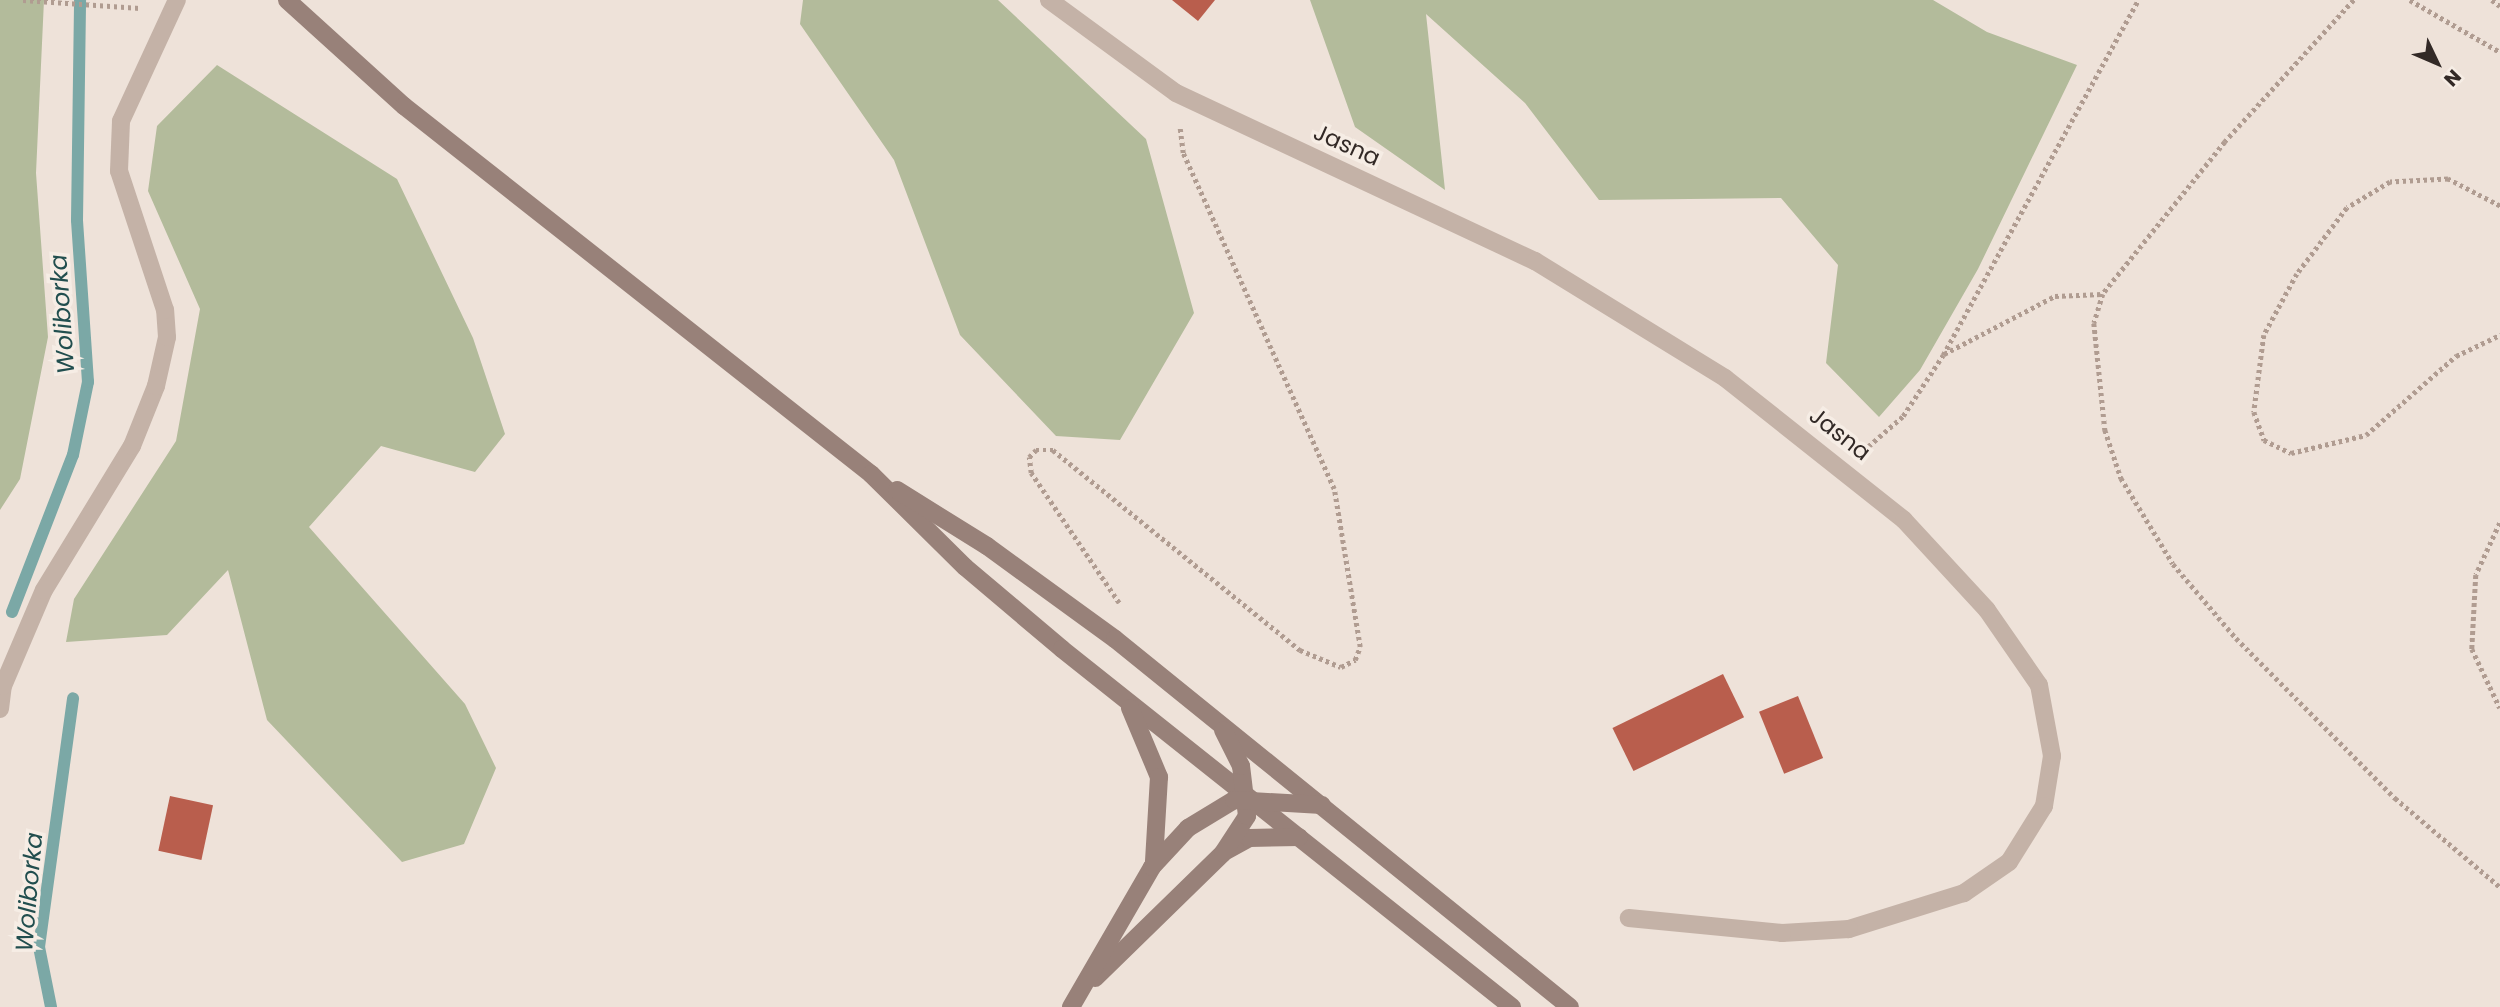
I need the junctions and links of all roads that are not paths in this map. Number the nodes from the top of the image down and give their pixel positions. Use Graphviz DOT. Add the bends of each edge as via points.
graph roads {
  1 [pos="177,0"];
  2 [pos="287,0"];
  3 [pos="1049,0"];
  4 [pos="871,474"];
  5 [pos="1127,701"];
  6 [pos="0,709"];
  7 [pos="1220,724"];
  8 [pos="1249,798"];
  9 [pos="1325,805"];
  10 [pos="1299,837"];
  11 [pos="1223,853"];
  12 [pos="1152,867"];
  13 [pos="1629,918"];
  14 [pos="1074,1001"];
  15 [pos="1512,1007"];
  16 [pos="1570,1007"];
  1 -- 6 [label="street" via="121,121 119,171 165,310 167,337 156,386 132,446 44,590 3,686"];
  2 -- 4 [label="main road" via="404,106"];
  3 -- 13 [label="street, Jasna" via="1176,93 1535,261 1726,378 1845,467 1987,610 2039,685 2052,756 2044,806 2009,862 1964,893 1906,916 1849,929 1783,933"];
  4 -- 5 [label="main road" via="965,567"];
  4 -- 7 [label="main road" via="987,546"];
  5 -- 8 [label="main road"];
  5 -- 12 [label="main road" via="1159,777 1160,832"];
  7 -- 8 [label="main road"];
  7 -- 9 [label="main road"];
  8 -- 9 [label="main road"];
  8 -- 10 [label="main road"];
  8 -- 11 [label="main road" via="1247,816"];
  8 -- 12 [label="main road" via="1209,812"];
  9 -- 16 [label="main road"];
  10 -- 11 [label="main road" via="1249,838"];
  10 -- 15 [label="main road"];
  11 -- 14 [label="main road"];
  12 -- 14 [label="main road"];
}
